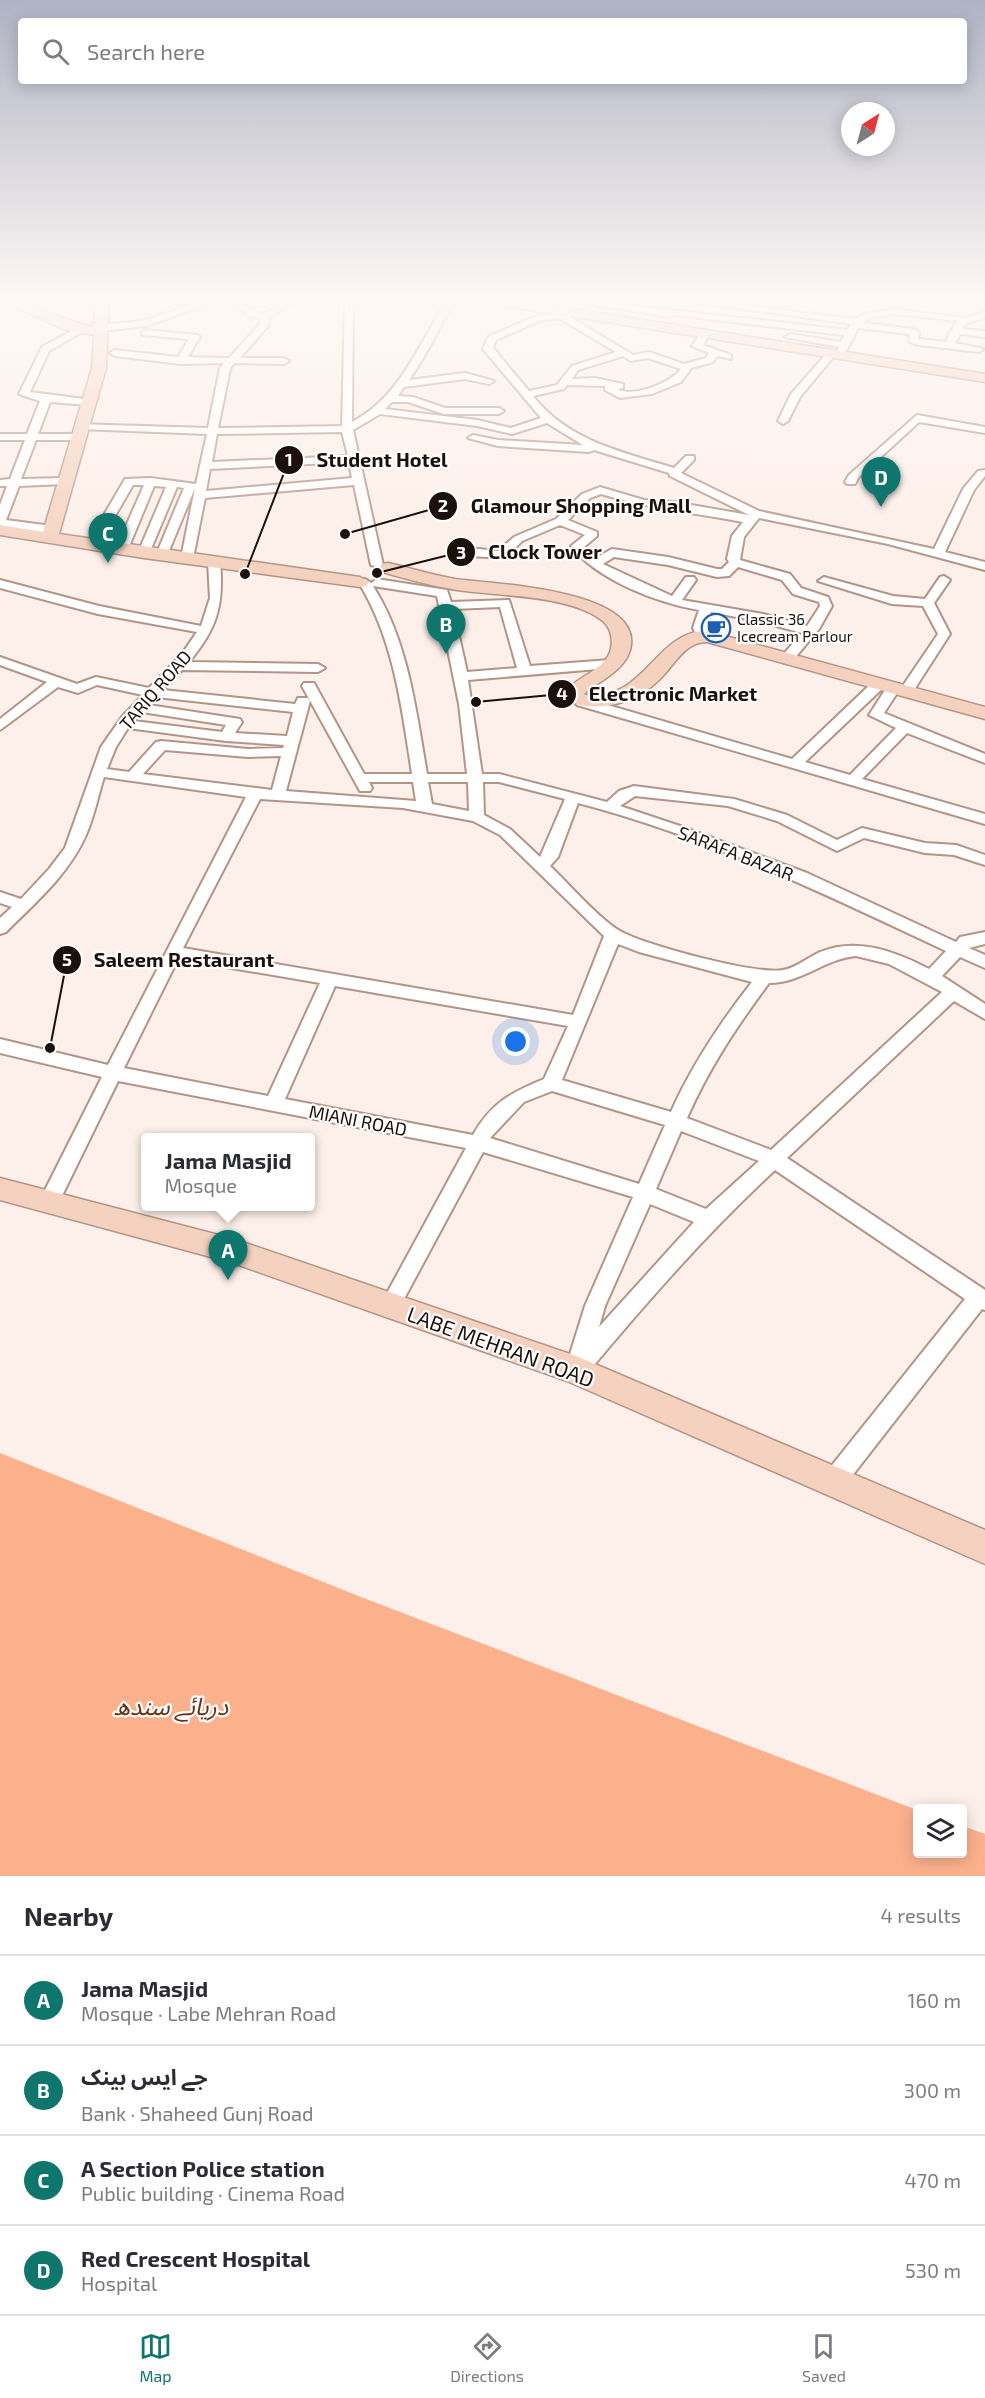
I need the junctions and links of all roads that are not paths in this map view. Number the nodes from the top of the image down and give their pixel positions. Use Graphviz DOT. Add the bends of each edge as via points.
graph roads {
  1 [pos="26,390"];
  2 [pos="92,390"];
  3 [pos="220,390"];
  4 [pos="348,390"];
  5 [pos="397,390"];
  6 [pos="525,390"];
  7 [pos="548,390"];
  8 [pos="637,390"];
  9 [pos="654,390"];
  10 [pos="801,390"];
  11 [pos="528,394"];
  12 [pos="46,399"];
  13 [pos="389,399"];
  14 [pos="88,402"];
  15 [pos="377,411"];
  16 [pos="499,411"];
  17 [pos="548,419"];
  18 [pos="783,421"];
  19 [pos="347,429"];
  20 [pos="985,430"];
  21 [pos="79,431"];
  22 [pos="212,431"];
  23 [pos="0,436"];
  24 [pos="32,437"];
  25 [pos="473,438"];
  26 [pos="596,447"];
  27 [pos="690,458"];
  28 [pos="353,459"];
  29 [pos="204,466"];
  30 [pos="676,472"];
  31 [pos="982,473"];
  32 [pos="65,481"];
  33 [pos="151,481"];
  34 [pos="357,481"];
  35 [pos="14,482"];
  36 [pos="851,482"];
  37 [pos="0,483"];
  38 [pos="173,483"];
  39 [pos="969,490"];
  40 [pos="985,494"];
  41 [pos="202,495"];
  42 [pos="753,517"];
  43 [pos="560,521"];
  44 [pos="0,522"];
  45 [pos="0,530"];
  46 [pos="51,534"];
  47 [pos="93,544"];
  48 [pos="122,549"];
  49 [pos="470,552"];
  50 [pos="144,553"];
  51 [pos="938,553"];
  52 [pos="162,555"];
  53 [pos="187,558"];
  54 [pos="214,562"];
  55 [pos="736,563"];
  56 [pos="594,564"];
  57 [pos="985,566"];
  58 [pos="374,576"];
  59 [pos="690,580"];
  60 [pos="944,580"];
  61 [pos="824,581"];
  62 [pos="0,584"];
  63 [pos="443,594"];
  64 [pos="674,602"];
  65 [pos="928,603"];
  66 [pos="706,609"];
  67 [pos="204,630"];
  68 [pos="810,631"];
  69 [pos="703,636"];
  70 [pos="788,657"];
  71 [pos="0,662"];
  72 [pos="610,664"];
  73 [pos="180,666"];
  74 [pos="318,668"];
  75 [pos="525,670"];
  76 [pos="462,676"];
  77 [pos="57,681"];
  78 [pos="894,687"];
  79 [pos="152,693"];
  80 [pos="582,702"];
  81 [pos="141,708"];
  82 [pos="300,709"];
  83 [pos="985,713"];
  84 [pos="126,724"];
  85 [pos="0,726"];
  86 [pos="905,727"];
  87 [pos="226,737"];
  88 [pos="290,747"];
  89 [pos="985,759"];
  90 [pos="795,764"];
  91 [pos="99,772"];
  92 [pos="476,776"];
  93 [pos="132,777"];
  94 [pos="360,778"];
  95 [pos="419,778"];
  96 [pos="853,780"];
  97 [pos="255,794"];
  98 [pos="278,795"];
  99 [pos="573,797"];
  100 [pos="370,799"];
  101 [pos="425,808"];
  102 [pos="610,808"];
  103 [pos="477,817"];
  104 [pos="985,819"];
  105 [pos="985,860"];
  106 [pos="541,865"];
  107 [pos="0,897"];
  108 [pos="23,905"];
  109 [pos="0,928"];
  110 [pos="613,935"];
  111 [pos="985,938"];
  112 [pos="958,949"];
  113 [pos="173,952"];
  114 [pos="985,962"];
  115 [pos="765,977"];
  116 [pos="930,978"];
  117 [pos="330,979"];
  118 [pos="954,991"];
  119 [pos="985,1013"];
  120 [pos="579,1022"];
  121 [pos="0,1046"];
  122 [pos="114,1073"];
  123 [pos="551,1084"];
  124 [pos="273,1104"];
  125 [pos="676,1121"];
  126 [pos="478,1143"];
  127 [pos="772,1158"];
  128 [pos="0,1189"];
  129 [pos="644,1193"];
  130 [pos="49,1202"];
  131 [pos="709,1219"];
  132 [pos="982,1299"];
  133 [pos="390,1306"];
  134 [pos="576,1370"];
  135 [pos="833,1482"];
  136 [pos="985,1547"];
  1 -- 12 [label="street" via="24,394"];
  2 -- 14 [label="street"];
  3 -- 22 [label="street"];
  4 -- 19 [label="street"];
  5 -- 13 [label="street"];
  6 -- 11 [label="street"];
  7 -- 11 [label="street"];
  8 -- 9 [label="street"];
  10 -- 18 [label="street"];
  11 -- 17 [label="street"];
  12 -- 14 [label="street"];
  12 -- 24 [label="street"];
  13 -- 15 [label="street"];
  13 -- 16 [label="street" via="410,399 444,411"];
  14 -- 21 [label="street"];
  15 -- 17 [label="street" via="512,431"];
  15 -- 19 [label="street"];
  17 -- 26 [label="street"];
  19 -- 22 [label="street"];
  19 -- 28 [label="street"];
  20 -- 36 [label="street" via="916,418"];
  21 -- 22 [label="street"];
  21 -- 24 [label="street"];
  21 -- 32 [label="street"];
  22 -- 29 [label="street"];
  23 -- 24 [label="street"];
  24 -- 35 [label="street"];
  25 -- 26 [label="street" via="498,443"];
  26 -- 30 [label="street"];
  27 -- 30 [label="street"];
  28 -- 29 [label="street"];
  28 -- 34 [label="street"];
  29 -- 41 [label="street"];
  30 -- 42 [label="street"];
  31 -- 39 [label="street"];
  32 -- 35 [label="street"];
  32 -- 46 [label="street"];
  33 -- 38 [label="street"];
  33 -- 47 [label="street" via="127,482"];
  33 -- 48 [label="street"];
  34 -- 41 [label="street"];
  34 -- 58 [label="street"];
  35 -- 37 [label="street"];
  35 -- 44 [label="street"];
  38 -- 50 [label="street"];
  38 -- 52 [label="street" via="192,486"];
  39 -- 40 [label="street"];
  39 -- 51 [label="street"];
  41 -- 53 [label="street"];
  42 -- 43 [label="street" via="643,503 600,490 586,496"];
  42 -- 51 [label="street"];
  42 -- 55 [label="street" via="735,544"];
  43 -- 49 [label="street" via="518,539 501,555"];
  43 -- 56 [label="street" via="593,534 577,546"];
  44 -- 46 [label="street"];
  45 -- 46 [label="street"];
  46 -- 47 [label="street"];
  47 -- 48 [label="street"];
  48 -- 50 [label="street"];
  50 -- 52 [label="street"];
  51 -- 57 [label="street"];
  52 -- 53 [label="street"];
  53 -- 54 [label="street"];
  54 -- 58 [label="street"];
  54 -- 67 [label="street, TARIQ ROAD" via="215,603"];
  55 -- 56 [label="street" via="725,573 612,554"];
  55 -- 68 [label="street" via="786,577 797,591 824,600 826,606"];
  56 -- 64 [label="street"];
  58 -- 63 [label="street"];
  58 -- 95 [label="street" via="375,595 398,661"];
  59 -- 64 [label="street"];
  60 -- 65 [label="street"];
  61 -- 65 [label="street" via="892,600"];
  62 -- 67 [label="street" via="98,610"];
  63 -- 72 [label="street" via="532,595 597,609 607,615 622,636 618,658"];
  63 -- 75 [label="street" via="505,603"];
  63 -- 76 [label="street"];
  64 -- 66 [label="street"];
  65 -- 78 [label="street" via="944,634"];
  66 -- 68 [label="street"];
  66 -- 69 [label="street" via="699,628"];
  67 -- 73 [label="street, TARIQ ROAD"];
  68 -- 70 [label="street"];
  69 -- 70 [label="street"];
  69 -- 80 [label="street" via="685,641 649,679 635,688 619,696"];
  70 -- 78 [label="street"];
  71 -- 77 [label="street"];
  72 -- 75 [label="street"];
  72 -- 80 [label="street" via="573,694"];
  73 -- 74 [label="street"];
  73 -- 79 [label="street, TARIQ ROAD"];
  75 -- 76 [label="street"];
  76 -- 92 [label="street"];
  77 -- 79 [label="street" via="78,689 96,681"];
  77 -- 85 [label="street"];
  78 -- 83 [label="street"];
  78 -- 86 [label="street" via="876,715"];
  78 -- 90 [label="street"];
  79 -- 81 [label="street, TARIQ ROAD"];
  79 -- 82 [label="street"];
  80 -- 90 [label="street"];
  81 -- 84 [label="street, TARIQ ROAD"];
  81 -- 87 [label="street" via="235,722"];
  82 -- 88 [label="street"];
  82 -- 94 [label="street" via="309,686"];
  84 -- 87 [label="street"];
  84 -- 91 [label="street, TARIQ ROAD" via="115,737"];
  86 -- 89 [label="street"];
  86 -- 96 [label="street"];
  87 -- 88 [label="street"];
  88 -- 93 [label="street" via="248,753 161,745"];
  88 -- 98 [label="street"];
  90 -- 96 [label="street"];
  91 -- 93 [label="street"];
  91 -- 108 [label="street, TARIQ ROAD" via="78,836 62,862"];
  92 -- 95 [label="street, SARAFA BAZAR"];
  92 -- 99 [label="street, SARAFA BAZAR" via="499,777"];
  92 -- 103 [label="street"];
  93 -- 97 [label="street"];
  94 -- 95 [label="street, SARAFA BAZAR"];
  94 -- 100 [label="street"];
  95 -- 101 [label="street"];
  96 -- 104 [label="street"];
  97 -- 98 [label="street"];
  97 -- 113 [label="street"];
  98 -- 100 [label="street"];
  99 -- 102 [label="street, SARAFA BAZAR"];
  99 -- 106 [label="street" via="550,857"];
  100 -- 101 [label="street"];
  101 -- 103 [label="street"];
  102 -- 105 [label="street" via="633,791 729,802 782,818 837,846 862,833 925,848 956,850"];
  102 -- 112 [label="street, SARAFA BAZAR" via="801,877"];
  103 -- 106 [label="street" via="505,832"];
  106 -- 110 [label="street"];
  107 -- 108 [label="street"];
  108 -- 109 [label="street, TARIQ ROAD"];
  110 -- 115 [label="street" via="639,946"];
  110 -- 120 [label="street"];
  111 -- 112 [label="street" via="966,940"];
  112 -- 114 [label="street, SARAFA BAZAR"];
  112 -- 116 [label="street"];
  113 -- 117 [label="street"];
  113 -- 122 [label="street"];
  115 -- 116 [label="street" via="777,979 798,974 837,952 855,949"];
  115 -- 125 [label="street" via="727,1026"];
  116 -- 118 [label="street"];
  117 -- 120 [label="street"];
  117 -- 124 [label="street"];
  118 -- 119 [label="street"];
  118 -- 127 [label="street"];
  120 -- 123 [label="street"];
  121 -- 122 [label="street, MIANI ROAD"];
  122 -- 124 [label="street, MIANI ROAD"];
  122 -- 130 [label="street"];
  123 -- 125 [label="street"];
  123 -- 126 [label="street" via="518,1097 487,1127"];
  124 -- 126 [label="street, MIANI ROAD"];
  125 -- 127 [label="street"];
  125 -- 129 [label="street"];
  126 -- 129 [label="street, MIANI ROAD"];
  126 -- 133 [label="street"];
  127 -- 131 [label="street"];
  127 -- 132 [label="street"];
  128 -- 130 [label="street, LABE MEHRAN ROAD"];
  129 -- 131 [label="street, MIANI ROAD"];
  129 -- 134 [label="street" via="595,1306"];
  130 -- 133 [label="street, LABE MEHRAN ROAD" via="234,1251"];
  131 -- 134 [label="street"];
  132 -- 135 [label="street"];
  133 -- 134 [label="street, LABE MEHRAN ROAD"];
  134 -- 135 [label="street, LABE MEHRAN ROAD"];
  135 -- 136 [label="street, LABE MEHRAN ROAD"];
}
